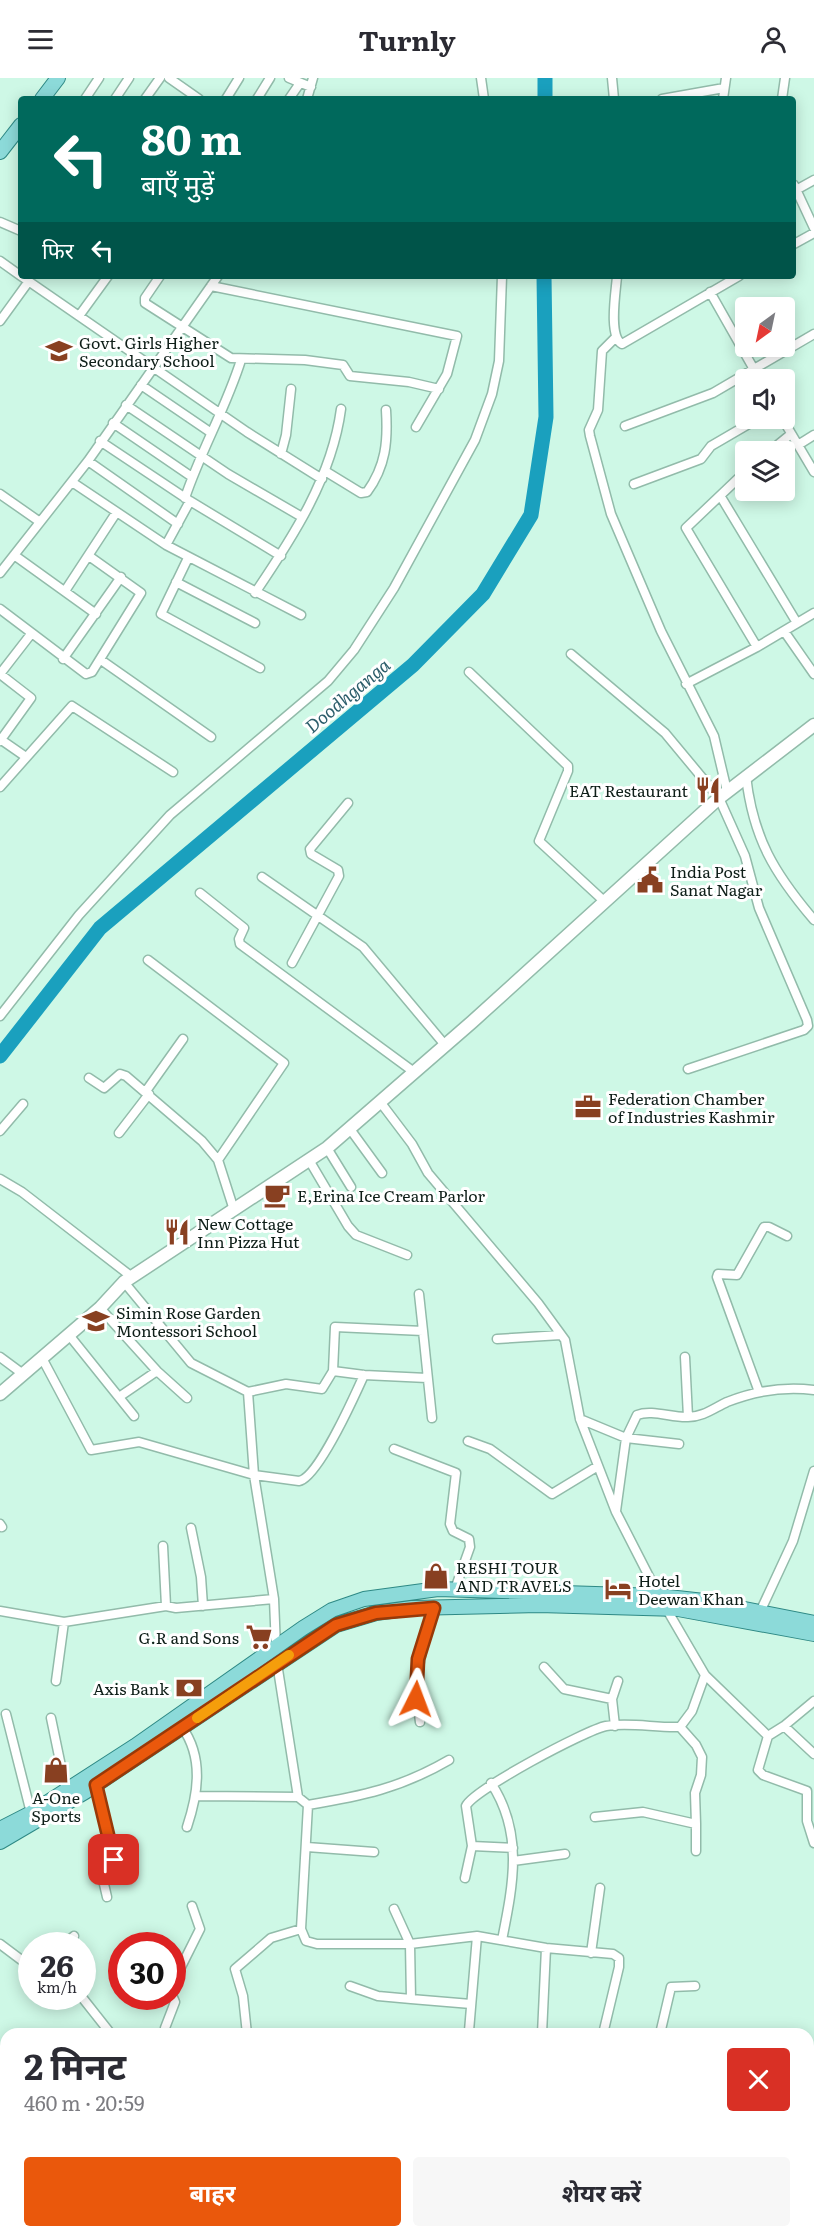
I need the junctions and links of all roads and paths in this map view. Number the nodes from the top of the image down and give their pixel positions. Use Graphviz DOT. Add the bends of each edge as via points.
graph roads {
  1 [pos="99,78"];
  2 [pos="129,78"];
  3 [pos="160,78"];
  4 [pos="239,78"];
  5 [pos="270,78"];
  6 [pos="289,78"];
  7 [pos="481,78"];
  8 [pos="612,78"];
  9 [pos="726,78"];
  10 [pos="785,78"];
  11 [pos="55,79"];
  12 [pos="175,80"];
  13 [pos="300,82"];
  14 [pos="312,82"];
  15 [pos="724,88"];
  16 [pos="44,96"];
  17 [pos="87,96"];
  18 [pos="117,96"];
  19 [pos="147,96"];
  20 [pos="194,96"];
  21 [pos="228,96"];
  22 [pos="259,96"];
  23 [pos="291,96"];
  24 [pos="484,96"];
  25 [pos="614,96"];
  26 [pos="681,96"];
  27 [pos="723,96"];
  28 [pos="782,96"];
  29 [pos="18,132"];
  30 [pos="0,152"];
  31 [pos="814,180"];
  32 [pos="796,188"];
  33 [pos="796,190"];
  34 [pos="0,222"];
  35 [pos="18,230"];
  36 [pos="814,230"];
  37 [pos="796,243"];
  38 [pos="0,261"];
  39 [pos="18,274"];
  40 [pos="23,279"];
  41 [pos="25,279"];
  42 [pos="106,279"];
  43 [pos="158,279"];
  44 [pos="216,279"];
  45 [pos="502,279"];
  46 [pos="617,279"];
  47 [pos="734,279"];
  48 [pos="212,286"];
  49 [pos="710,292"];
  50 [pos="79,316"];
  51 [pos="0,321"];
  52 [pos="182,328"];
  53 [pos="814,334"];
  54 [pos="615,338"];
  55 [pos="241,360"];
  56 [pos="154,367"];
  57 [pos="754,369"];
  58 [pos="735,379"];
  59 [pos="141,385"];
  60 [pos="291,389"];
  61 [pos="439,389"];
  62 [pos="126,405"];
  63 [pos="341,409"];
  64 [pos="386,410"];
  65 [pos="221,413"];
  66 [pos="113,423"];
  67 [pos="626,426"];
  68 [pos="416,428"];
  69 [pos="740,429"];
  70 [pos="788,429"];
  71 [pos="210,432"];
  72 [pos="791,434"];
  73 [pos="814,435"];
  74 [pos="100,441"];
  75 [pos="782,441"];
  76 [pos="798,445"];
  77 [pos="280,454"];
  78 [pos="200,455"];
  79 [pos="88,461"];
  80 [pos="814,472"];
  81 [pos="324,475"];
  82 [pos="192,477"];
  83 [pos="72,482"];
  84 [pos="735,482"];
  85 [pos="634,484"];
  86 [pos="1,497"];
  87 [pos="721,497"];
  88 [pos="188,500"];
  89 [pos="117,513"];
  90 [pos="302,517"];
  91 [pos="40,522"];
  92 [pos="178,524"];
  93 [pos="166,545"];
  94 [pos="14,555"];
  95 [pos="89,556"];
  96 [pos="281,556"];
  97 [pos="188,558"];
  98 [pos="0,573"];
  99 [pos="121,577"];
  100 [pos="176,582"];
  101 [pos="65,591"];
  102 [pos="255,593"];
  103 [pos="0,609"];
  104 [pos="814,613"];
  105 [pos="96,614"];
  106 [pos="301,615"];
  107 [pos="255,623"];
  108 [pos="797,623"];
  109 [pos="784,631"];
  110 [pos="31,634"];
  111 [pos="757,647"];
  112 [pos="571,654"];
  113 [pos="63,658"];
  114 [pos="101,660"];
  115 [pos="260,668"];
  116 [pos="469,672"];
  117 [pos="0,674"];
  118 [pos="814,674"];
  119 [pos="686,684"];
  120 [pos="814,725"];
  121 [pos="211,737"];
  122 [pos="0,740"];
  123 [pos="26,757"];
  124 [pos="173,772"];
  125 [pos="746,776"];
  126 [pos="0,787"];
  127 [pos="723,795"];
  128 [pos="348,803"];
  129 [pos="262,877"];
  130 [pos="200,893"];
  131 [pos="605,902"];
  132 [pos="317,914"];
  133 [pos="814,920"];
  134 [pos="148,960"];
  135 [pos="292,963"];
  136 [pos="0,1016"];
  137 [pos="811,1028"];
  138 [pos="183,1039"];
  139 [pos="445,1045"];
  140 [pos="688,1069"];
  141 [pos="414,1072"];
  142 [pos="89,1078"];
  143 [pos="148,1093"];
  144 [pos="381,1102"];
  145 [pos="23,1104"];
  146 [pos="350,1129"];
  147 [pos="0,1131"];
  148 [pos="118,1132"];
  149 [pos="327,1148"];
  150 [pos="218,1160"];
  151 [pos="309,1160"];
  152 [pos="382,1173"];
  153 [pos="0,1179"];
  154 [pos="351,1187"];
  155 [pos="234,1210"];
  156 [pos="787,1236"];
  157 [pos="407,1255"];
  158 [pos="128,1279"];
  159 [pos="419,1294"];
  160 [pos="100,1308"];
  161 [pos="423,1331"];
  162 [pos="69,1335"];
  163 [pos="561,1335"];
  164 [pos="497,1339"];
  165 [pos="0,1357"];
  166 [pos="685,1357"];
  167 [pos="42,1358"];
  168 [pos="158,1371"];
  169 [pos="333,1371"];
  170 [pos="23,1374"];
  171 [pos="364,1375"];
  172 [pos="427,1378"];
  173 [pos="814,1390"];
  174 [pos="248,1392"];
  175 [pos="759,1392"];
  176 [pos="0,1394"];
  177 [pos="119,1397"];
  178 [pos="187,1398"];
  179 [pos="134,1416"];
  180 [pos="688,1417"];
  181 [pos="432,1418"];
  182 [pos="580,1419"];
  183 [pos="626,1438"];
  184 [pos="468,1441"];
  185 [pos="679,1444"];
  186 [pos="394,1449"];
  187 [pos="598,1466"];
  188 [pos="814,1471"];
  189 [pos="254,1475"];
  190 [pos="616,1512"];
  191 [pos="191,1528"];
  192 [pos="163,1546"];
  193 [pos="455,1589"];
  194 [pos="659,1596"];
  195 [pos="274,1599"];
  196 [pos="166,1606"];
  197 [pos="203,1606"];
  198 [pos="434,1608"];
  199 [pos="667,1609"];
  200 [pos="0,1611"];
  201 [pos="760,1612"];
  202 [pos="64,1622"];
  203 [pos="814,1623"];
  204 [pos="814,1634"];
  205 [pos="276,1648"];
  206 [pos="276,1663"];
  207 [pos="543,1667"];
  208 [pos="705,1675"];
  209 [pos="56,1681"];
  210 [pos="618,1681"];
  211 [pos="612,1699"];
  212 [pos="814,1701"];
  213 [pos="6,1714"];
  214 [pos="51,1718"];
  215 [pos="420,1722"];
  216 [pos="615,1726"];
  217 [pos="784,1726"];
  218 [pos="182,1727"];
  219 [pos="680,1727"];
  220 [pos="768,1736"];
  221 [pos="814,1754"];
  222 [pos="449,1760"];
  223 [pos="491,1783"];
  224 [pos="96,1785"];
  225 [pos="66,1790"];
  226 [pos="197,1796"];
  227 [pos="298,1797"];
  228 [pos="308,1805"];
  229 [pos="31,1813"];
  230 [pos="595,1817"];
  231 [pos="696,1824"];
  232 [pos="188,1827"];
  233 [pos="0,1829"];
  234 [pos="0,1842"];
  235 [pos="814,1843"];
  236 [pos="472,1846"];
  237 [pos="307,1847"];
  238 [pos="513,1848"];
  239 [pos="696,1851"];
  240 [pos="374,1852"];
  241 [pos="565,1854"];
  242 [pos="513,1861"];
  243 [pos="465,1878"];
  244 [pos="600,1888"];
  245 [pos="107,1897"];
  246 [pos="192,1906"];
  247 [pos="394,1909"];
  248 [pos="301,1929"];
  249 [pos="477,1936"];
  250 [pos="502,1940"];
  251 [pos="0,1944"];
  252 [pos="410,1944"];
  253 [pos="546,1948"];
  254 [pos="591,1953"];
  255 [pos="186,1957"];
  256 [pos="18,1958"];
  257 [pos="350,1986"];
  258 [pos="695,1986"];
  259 [pos="411,2000"];
  260 [pos="471,2004"];
  261 [pos="92,2010"];
  262 [pos="172,2010"];
  263 [pos="106,2028"];
  264 [pos="165,2028"];
  265 [pos="246,2028"];
  266 [pos="469,2028"];
  267 [pos="542,2028"];
  268 [pos="604,2028"];
  269 [pos="661,2028"];
  1 -- 17 [label="street"];
  2 -- 18 [label="street"];
  3 -- 19 [label="street"];
  4 -- 21 [label="street"];
  5 -- 22 [label="street"];
  6 -- 13 [label="street"];
  7 -- 24 [label="street"];
  8 -- 25 [label="street"];
  9 -- 15 [label="street"];
  10 -- 28 [label="street"];
  11 -- 16 [label="main road"];
  12 -- 20 [label="street"];
  13 -- 14 [label="street"];
  13 -- 23 [label="street"];
  15 -- 26 [label="street"];
  15 -- 27 [label="street"];
  29 -- 30 [label="main road"];
  31 -- 32 [label="street"];
  33 -- 36 [label="street"];
  34 -- 35 [label="street"];
  36 -- 37 [label="street"];
  38 -- 39 [label="street"];
  40 -- 51 [label="street"];
  41 -- 50 [label="street"];
  42 -- 50 [label="street"];
  43 -- 52 [label="street" via="145,303"];
  44 -- 48 [label="street"];
  45 -- 136 [label="street" via="499,361 475,440 394,588 354,650 328,681 170,816 79,915"];
  46 -- 54 [label="street"];
  47 -- 49 [label="street"];
  48 -- 52 [label="street"];
  48 -- 61 [label="street" via="454,334 458,338 456,350"];
  49 -- 54 [label="street" via="626,343"];
  49 -- 57 [label="street"];
  50 -- 56 [label="street"];
  52 -- 55 [label="street" via="219,353"];
  52 -- 56 [label="street"];
  53 -- 57 [label="street"];
  54 -- 119 [label="street" via="602,351 598,410 590,436 611,513"];
  55 -- 61 [label="street" via="269,358 343,365 350,376"];
  55 -- 65 [label="street"];
  56 -- 59 [label="street"];
  56 -- 65 [label="street"];
  58 -- 67 [label="street" via="696,400"];
  59 -- 62 [label="street"];
  59 -- 71 [label="street"];
  60 -- 77 [label="street"];
  61 -- 68 [label="street"];
  62 -- 66 [label="street"];
  62 -- 78 [label="street"];
  63 -- 81 [label="street"];
  64 -- 81 [label="street" via="387,447 368,492 361,493"];
  65 -- 71 [label="street"];
  65 -- 77 [label="street"];
  66 -- 74 [label="street"];
  66 -- 82 [label="street"];
  69 -- 85 [label="street" via="711,446 701,459"];
  70 -- 72 [label="street"];
  71 -- 78 [label="street"];
  72 -- 75 [label="street"];
  72 -- 76 [label="street"];
  73 -- 76 [label="street"];
  74 -- 79 [label="street"];
  74 -- 88 [label="street"];
  76 -- 80 [label="street"];
  77 -- 81 [label="street"];
  78 -- 82 [label="street"];
  78 -- 90 [label="street"];
  79 -- 83 [label="street"];
  79 -- 92 [label="street"];
  81 -- 90 [label="street"];
  82 -- 88 [label="street"];
  83 -- 89 [label="street"];
  83 -- 91 [label="street"];
  84 -- 87 [label="street"];
  86 -- 91 [label="street"];
  87 -- 108 [label="street"];
  87 -- 111 [label="street" via="689,524 687,531"];
  88 -- 92 [label="street"];
  88 -- 96 [label="street"];
  89 -- 93 [label="street"];
  89 -- 95 [label="street"];
  90 -- 96 [label="street"];
  91 -- 94 [label="street"];
  92 -- 93 [label="street"];
  93 -- 97 [label="street"];
  94 -- 98 [label="street"];
  94 -- 101 [label="street"];
  95 -- 99 [label="street"];
  95 -- 101 [label="street"];
  96 -- 102 [label="street"];
  97 -- 100 [label="street"];
  97 -- 102 [label="street"];
  99 -- 105 [label="street"];
  99 -- 114 [label="street" via="137,588 140,598"];
  100 -- 107 [label="street"];
  100 -- 115 [label="street" via="161,611 165,618"];
  101 -- 105 [label="street"];
  102 -- 106 [label="street"];
  103 -- 110 [label="street"];
  104 -- 108 [label="street"];
  105 -- 113 [label="street"];
  108 -- 109 [label="street"];
  109 -- 111 [label="street"];
  109 -- 118 [label="street"];
  110 -- 113 [label="street"];
  110 -- 117 [label="street"];
  111 -- 119 [label="street"];
  112 -- 127 [label="street" via="665,734"];
  113 -- 114 [label="street" via="89,674"];
  114 -- 121 [label="street"];
  116 -- 131 [label="street" via="568,766 539,841"];
  117 -- 122 [label="street" via="32,698"];
  119 -- 127 [label="street" via="714,736"];
  120 -- 125 [label="main road"];
  122 -- 123 [label="street"];
  123 -- 124 [label="street" via="72,706"];
  123 -- 126 [label="street"];
  125 -- 127 [label="main road"];
  125 -- 133 [label="street" via="753,820 765,852"];
  127 -- 131 [label="main road"];
  127 -- 137 [label="street" via="759,908"];
  128 -- 132 [label="street" via="310,852 339,873"];
  129 -- 132 [label="street"];
  130 -- 141 [label="street" via="244,928 240,944"];
  131 -- 139 [label="main road"];
  132 -- 135 [label="street"];
  132 -- 139 [label="street" via="376,959"];
  134 -- 150 [label="street" via="284,1063"];
  137 -- 140 [label="street"];
  138 -- 143 [label="street"];
  139 -- 141 [label="main road"];
  141 -- 144 [label="main road"];
  142 -- 143 [label="street" via="104,1088 120,1074"];
  143 -- 148 [label="street"];
  143 -- 150 [label="street"];
  144 -- 146 [label="main road"];
  144 -- 163 [label="street" via="434,1180"];
  145 -- 147 [label="street"];
  146 -- 149 [label="main road"];
  146 -- 152 [label="street"];
  149 -- 151 [label="main road"];
  149 -- 154 [label="street"];
  150 -- 155 [label="street"];
  151 -- 155 [label="main road"];
  151 -- 157 [label="street" via="356,1235"];
  153 -- 158 [label="street" via="22,1192"];
  155 -- 158 [label="main road"];
  156 -- 175 [label="street" via="764,1227 737,1275 717,1277"];
  158 -- 160 [label="main road"];
  158 -- 174 [label="street" via="191,1363"];
  159 -- 161 [label="street"];
  160 -- 162 [label="main road"];
  160 -- 168 [label="street"];
  161 -- 169 [label="street" via="338,1326 333,1335"];
  161 -- 172 [label="street"];
  162 -- 167 [label="main road"];
  162 -- 177 [label="street"];
  163 -- 164 [label="street"];
  163 -- 182 [label="street" via="568,1351"];
  165 -- 170 [label="street"];
  166 -- 180 [label="street"];
  167 -- 170 [label="main road"];
  167 -- 189 [label="street" via="91,1450 139,1442"];
  168 -- 177 [label="street"];
  168 -- 178 [label="street"];
  169 -- 171 [label="street"];
  169 -- 174 [label="street" via="322,1389 286,1384"];
  170 -- 176 [label="main road"];
  171 -- 172 [label="street"];
  171 -- 189 [label="street" via="343,1421 304,1480"];
  172 -- 181 [label="street"];
  173 -- 175 [label="street" via="785,1388"];
  174 -- 189 [label="street"];
  175 -- 180 [label="street"];
  177 -- 179 [label="street"];
  180 -- 183 [label="street" via="641,1413 633,1420"];
  182 -- 183 [label="street"];
  182 -- 187 [label="street"];
  183 -- 185 [label="street"];
  183 -- 190 [label="street"];
  184 -- 187 [label="street" via="490,1449 552,1494"];
  186 -- 193 [label="street" via="456,1473 450,1524 453,1531 469,1539 470,1547"];
  187 -- 190 [label="street"];
  188 -- 201 [label="street" via="793,1541"];
  189 -- 195 [label="street"];
  190 -- 194 [label="street"];
  191 -- 197 [label="street"];
  192 -- 196 [label="street"];
  193 -- 194 [label="main road"];
  193 -- 205 [label="main road" via="364,1599 332,1610"];
  194 -- 199 [label="street"];
  194 -- 201 [label="main road"];
  195 -- 197 [label="street"];
  195 -- 205 [label="street"];
  196 -- 197 [label="street"];
  196 -- 202 [label="street"];
  198 -- 199 [label="main road" via="539,1605"];
  198 -- 206 [label="main road" via="376,1613 336,1625"];
  198 -- 215 [label="street" via="418,1659 416,1699"];
  199 -- 204 [label="main road"];
  199 -- 208 [label="street"];
  200 -- 202 [label="street"];
  201 -- 203 [label="main road"];
  202 -- 209 [label="street"];
  205 -- 225 [label="main road"];
  206 -- 218 [label="main road"];
  206 -- 227 [label="street"];
  207 -- 211 [label="street" via="564,1689"];
  208 -- 219 [label="street" via="692,1711"];
  208 -- 220 [label="street"];
  210 -- 211 [label="street"];
  211 -- 216 [label="street"];
  212 -- 217 [label="street"];
  213 -- 229 [label="street"];
  214 -- 225 [label="street"];
  216 -- 219 [label="street"];
  216 -- 223 [label="street" via="600,1728"];
  217 -- 220 [label="street"];
  217 -- 221 [label="street"];
  218 -- 224 [label="main road"];
  218 -- 226 [label="street" via="195,1759"];
  219 -- 231 [label="street" via="702,1757 695,1794"];
  220 -- 235 [label="street" via="758,1770 807,1791 807,1821"];
  222 -- 228 [label="street" via="390,1789"];
  223 -- 236 [label="street" via="466,1806"];
  223 -- 238 [label="street" via="507,1813"];
  224 -- 234 [label="main road"];
  224 -- 245 [label="street" via="114,1858 103,1862 100,1868"];
  225 -- 229 [label="main road"];
  226 -- 227 [label="street"];
  226 -- 232 [label="street"];
  227 -- 228 [label="street"];
  228 -- 237 [label="street"];
  229 -- 233 [label="main road"];
  230 -- 231 [label="street" via="644,1812"];
  231 -- 239 [label="street"];
  236 -- 238 [label="street"];
  236 -- 243 [label="street"];
  237 -- 240 [label="street"];
  237 -- 248 [label="street"];
  238 -- 242 [label="street"];
  241 -- 242 [label="street"];
  242 -- 250 [label="street"];
  244 -- 254 [label="street"];
  246 -- 255 [label="street" via="200,1929"];
  247 -- 252 [label="street"];
  248 -- 252 [label="street" via="306,1941 317,1944"];
  248 -- 265 [label="street" via="272,1938 235,1969"];
  249 -- 250 [label="street"];
  249 -- 252 [label="street"];
  249 -- 260 [label="street"];
  250 -- 253 [label="street"];
  251 -- 256 [label="street"];
  252 -- 259 [label="street"];
  253 -- 254 [label="street"];
  253 -- 267 [label="street"];
  254 -- 268 [label="street" via="613,1954 620,1962"];
  257 -- 259 [label="street" via="378,1996"];
  258 -- 269 [label="street" via="670,1987"];
  259 -- 260 [label="street"];
  260 -- 266 [label="street"];
  261 -- 263 [label="street"];
  262 -- 264 [label="street"];
}
